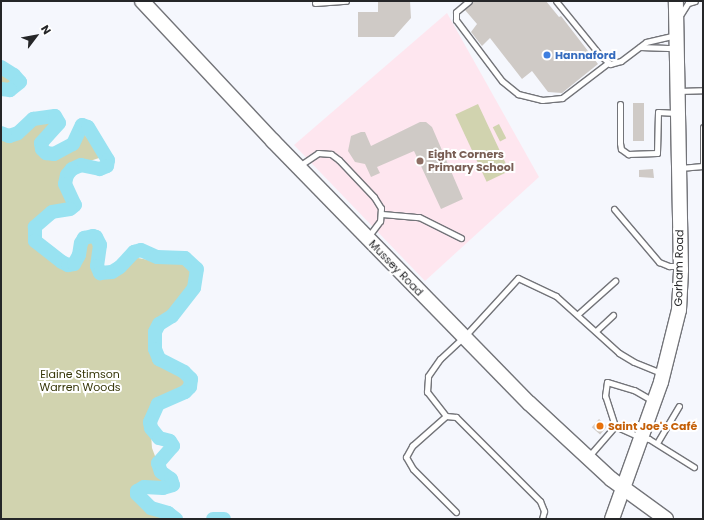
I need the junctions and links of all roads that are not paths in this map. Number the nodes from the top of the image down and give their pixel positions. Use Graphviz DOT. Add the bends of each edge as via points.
graph roads {
  1 [pos="142,1"];
  2 [pos="346,1"];
  3 [pos="469,1"];
  4 [pos="556,1"];
  5 [pos="695,1"];
  6 [pos="315,3"];
  7 [pos="677,7"];
  8 [pos="677,41"];
  9 [pos="640,47"];
  10 [pos="608,63"];
  11 [pos="703,90"];
  12 [pos="678,91"];
  13 [pos="620,104"];
  14 [pos="678,113"];
  15 [pos="703,127"];
  16 [pos="703,166"];
  17 [pos="298,167"];
  18 [pos="679,168"];
  19 [pos="614,208"];
  20 [pos="382,214"];
  21 [pos="367,238"];
  22 [pos="461,238"];
  23 [pos="681,266"];
  24 [pos="616,281"];
  25 [pos="578,314"];
  26 [pos="613,315"];
  27 [pos="597,330"];
  28 [pos="464,337"];
  29 [pos="664,374"];
  30 [pos="654,402"];
  31 [pos="679,406"];
  32 [pos="446,416"];
  33 [pos="615,426"];
  34 [pos="640,437"];
  35 [pos="657,443"];
  36 [pos="587,458"];
  37 [pos="694,468"];
  38 [pos="622,488"];
  39 [pos="456,512"];
  40 [pos="542,519"];
  41 [pos="612,519"];
  42 [pos="666,519"];
  1 -- 17 [label="street, Mussey Road"];
  2 -- 6 [label="lane"];
  3 -- 10 [label="lane" via="456,12 456,20 502,81 518,94 542,100 562,98"];
  4 -- 10 [label="lane"];
  5 -- 7 [label="lane"];
  7 -- 8 [label="street, Gorham Road"];
  8 -- 9 [label="lane"];
  8 -- 9 [label="lane" via="652,40"];
  8 -- 12 [label="street, Gorham Road"];
  9 -- 10 [label="lane" via="617,63"];
  11 -- 12 [label="lane"];
  12 -- 14 [label="street, Gorham Road"];
  13 -- 14 [label="lane" via="620,143 621,149 628,154 657,153 658,112"];
  14 -- 18 [label="street, Gorham Road"];
  15 -- 16 [label="lane"];
  16 -- 18 [label="lane"];
  17 -- 20 [label="lane" via="315,154 331,154 374,197"];
  17 -- 21 [label="street, Mussey Road"];
  18 -- 23 [label="street, Gorham Road"];
  19 -- 23 [label="lane" via="659,262 669,266"];
  20 -- 21 [label="lane" via="380,221"];
  20 -- 22 [label="lane" via="419,217"];
  21 -- 28 [label="street, Mussey Road"];
  23 -- 29 [label="street, Gorham Road" via="679,310"];
  24 -- 25 [label="lane"];
  25 -- 27 [label="lane"];
  25 -- 28 [label="lane" via="556,296 518,278"];
  26 -- 27 [label="lane"];
  27 -- 29 [label="lane" via="619,352 634,362"];
  28 -- 32 [label="lane" via="440,359 428,376 428,392"];
  28 -- 36 [label="street, Mussey Road"];
  29 -- 30 [label="street, Gorham Road"];
  30 -- 33 [label="lane" via="634,390 608,382 605,396"];
  30 -- 34 [label="street, Gorham Road"];
  31 -- 35 [label="lane"];
  32 -- 39 [label="lane" via="412,446 406,457 413,469"];
  32 -- 40 [label="lane" via="456,417 540,501 544,511"];
  33 -- 34 [label="lane"];
  33 -- 36 [label="lane"];
  34 -- 35 [label="lane"];
  34 -- 38 [label="street, Gorham Road"];
  35 -- 37 [label="lane"];
  36 -- 38 [label="street, Mussey Road"];
  38 -- 41 [label="street, Gorham Road"];
  38 -- 42 [label="street, Mussey Road"];
}
